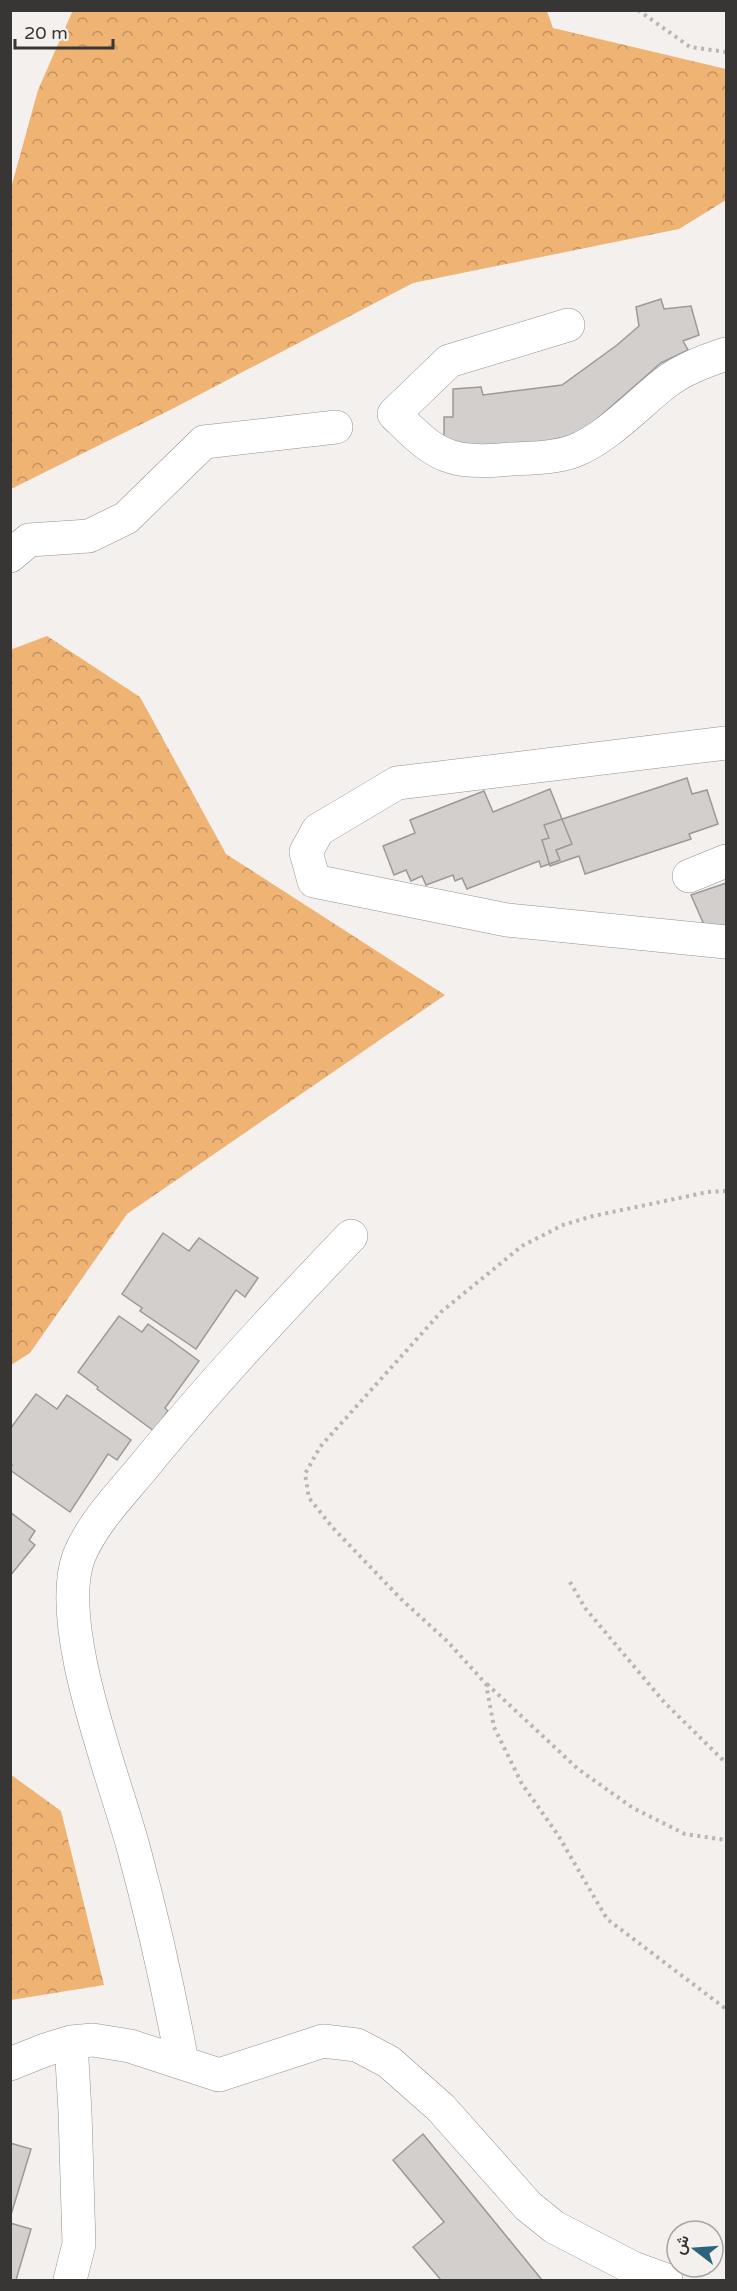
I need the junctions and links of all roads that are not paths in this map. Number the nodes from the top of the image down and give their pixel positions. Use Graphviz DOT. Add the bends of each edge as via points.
graph roads {
  1 [pos="568,325"];
  2 [pos="726,354"];
  3 [pos="336,427"];
  4 [pos="10,556"];
  5 [pos="726,743"];
  6 [pos="726,861"];
  7 [pos="689,876"];
  8 [pos="726,942"];
  9 [pos="351,1236"];
  10 [pos="70,2042"];
  11 [pos="182,2062"];
  12 [pos="10,2064"];
  13 [pos="591,2247"];
  14 [pos="70,2280"];
  15 [pos="600,2280"];
  16 [pos="666,2280"];
  1 -- 2 [label="street" via="449,361 394,414 426,444 451,458 545,457 573,451 667,382 701,362"];
  3 -- 4 [label="street" via="204,442 126,518 89,536 29,540"];
  5 -- 8 [label="street" via="397,783 318,830 306,852 314,881 507,920"];
  6 -- 7 [label="street"];
  9 -- 11 [label="street" via="188,1413 95,1526 79,1557 72,1589 74,1623 87,1690 134,1849"];
  10 -- 11 [label="street" via="93,2040 130,2046"];
  10 -- 12 [label="street"];
  10 -- 14 [label="street" via="79,2244"];
  11 -- 13 [label="street" via="219,2075 323,2041 357,2045 388,2062 441,2108 528,2206 554,2227"];
  13 -- 15 [label="street" via="603,2271"];
  13 -- 16 [label="street"];
}
